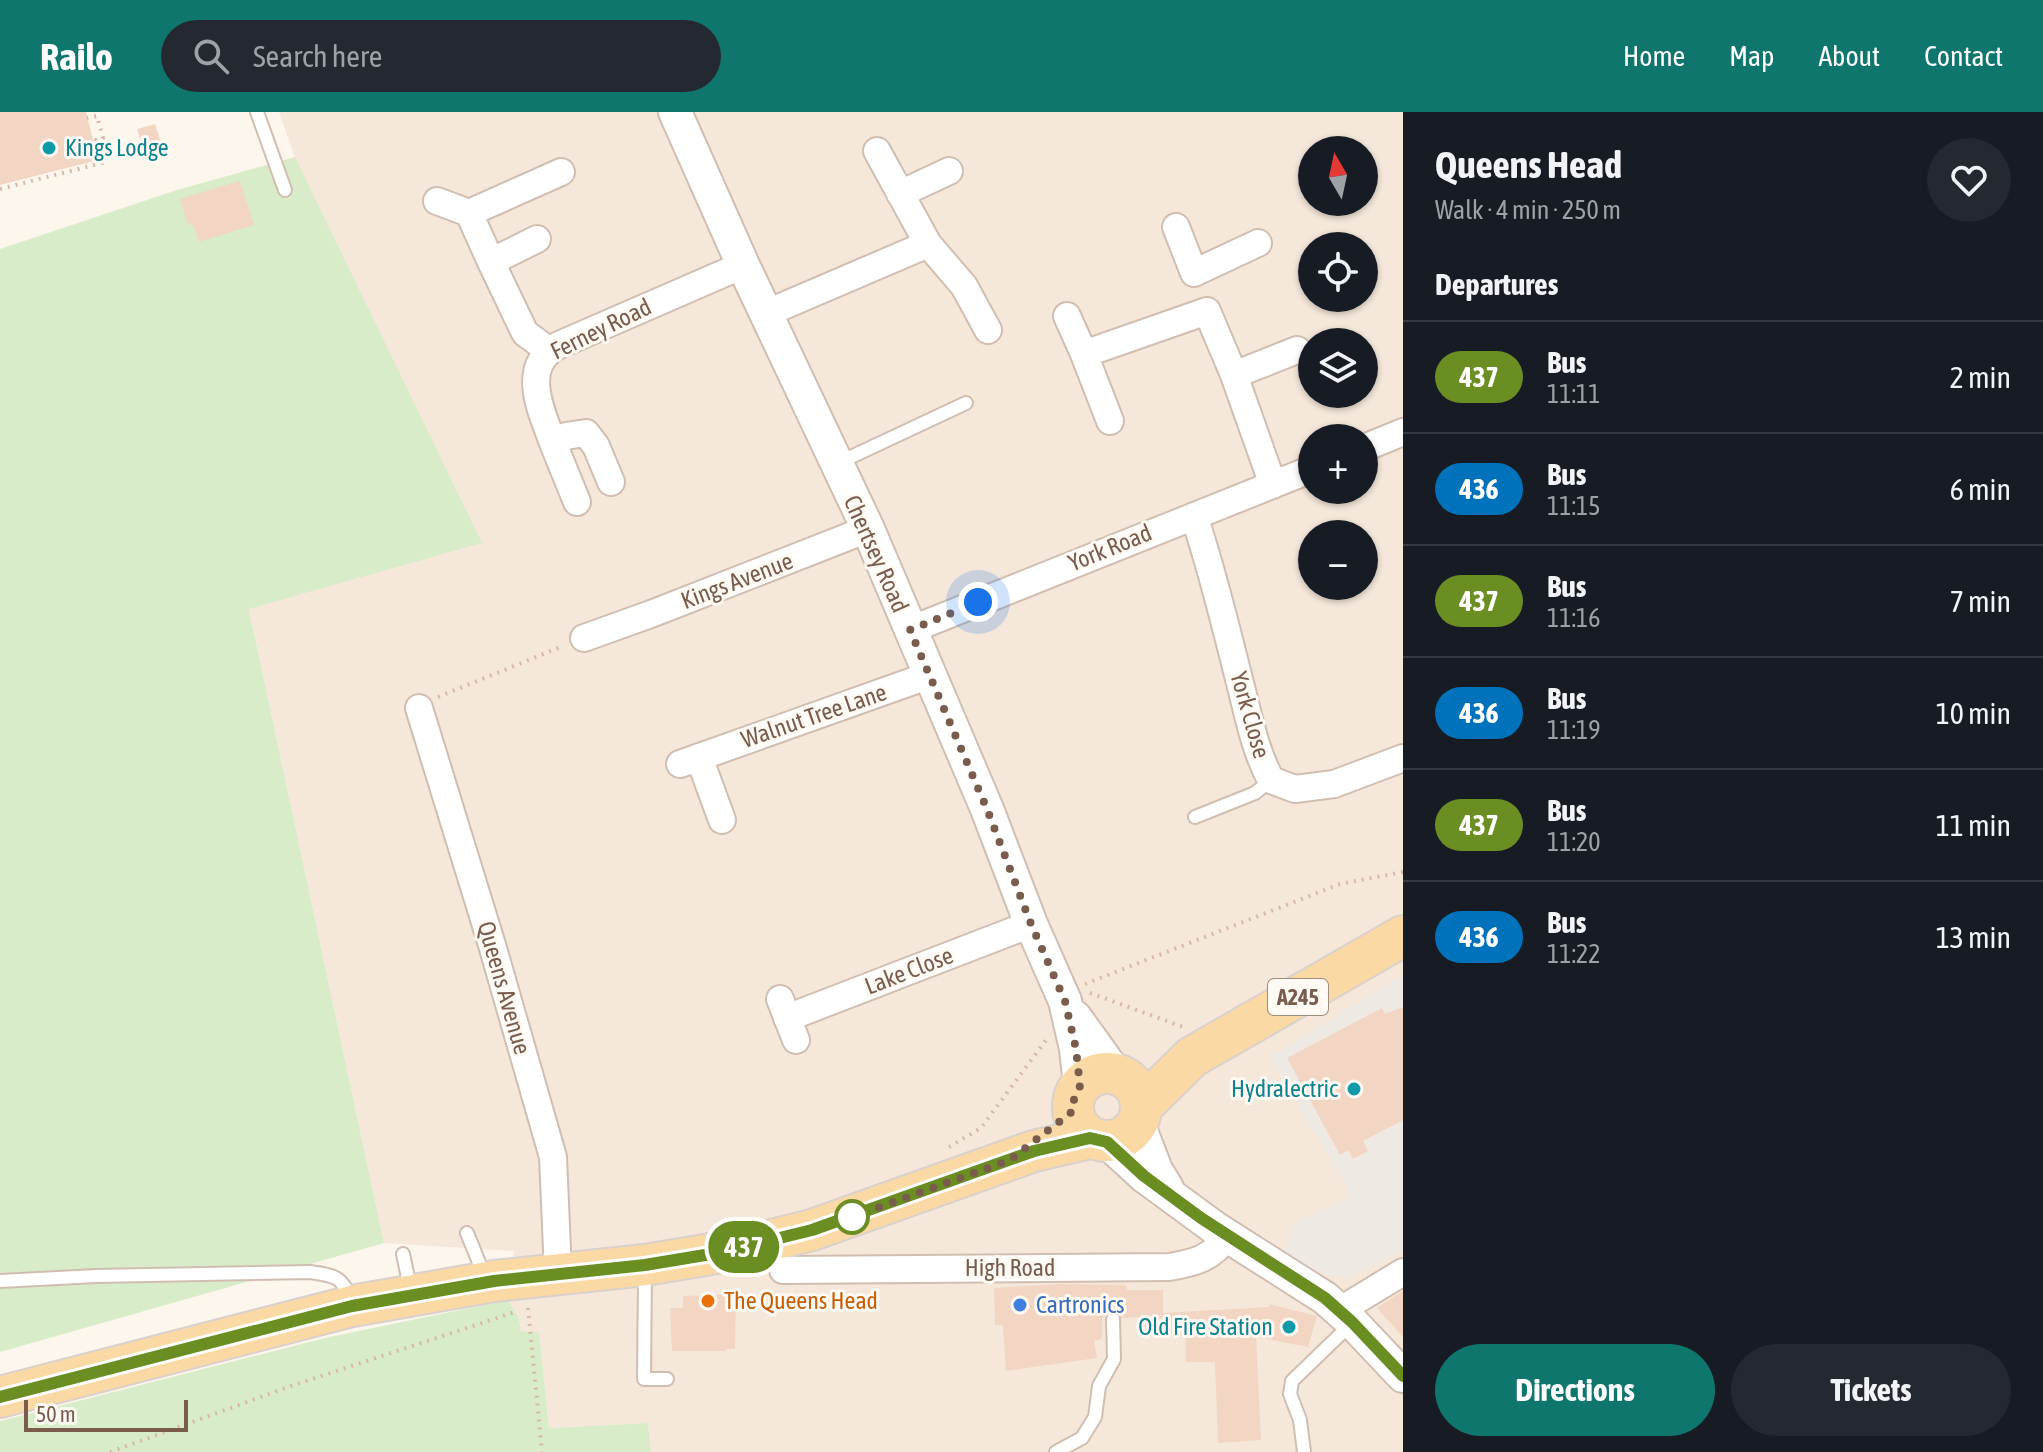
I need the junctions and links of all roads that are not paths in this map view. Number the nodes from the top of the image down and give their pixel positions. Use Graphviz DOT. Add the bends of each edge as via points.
graph roads {
  1 [pos="257,112"];
  2 [pos="675,112"];
  3 [pos="877,151"];
  4 [pos="949,171"];
  5 [pos="561,172"];
  6 [pos="285,190"];
  7 [pos="900,194"];
  8 [pos="437,201"];
  9 [pos="469,213"];
  10 [pos="1176,227"];
  11 [pos="537,239"];
  12 [pos="1258,243"];
  13 [pos="928,244"];
  14 [pos="491,262"];
  15 [pos="743,265"];
  16 [pos="1194,273"];
  17 [pos="1207,311"];
  18 [pos="767,313"];
  19 [pos="1067,316"];
  20 [pos="988,330"];
  21 [pos="548,350"];
  22 [pos="1297,350"];
  23 [pos="1084,354"];
  24 [pos="1234,375"];
  25 [pos="966,403"];
  26 [pos="1110,421"];
  27 [pos="1403,432"];
  28 [pos="1378,442"];
  29 [pos="553,443"];
  30 [pos="835,465"];
  31 [pos="1298,475"];
  32 [pos="611,482"];
  33 [pos="1273,485"];
  34 [pos="577,502"];
  35 [pos="1194,516"];
  36 [pos="868,529"];
  37 [pos="596,625"];
  38 [pos="910,630"];
  39 [pos="930,675"];
  40 [pos="419,708"];
  41 [pos="1403,758"];
  42 [pos="1271,780"];
  43 [pos="1195,817"];
  44 [pos="722,820"];
  45 [pos="1031,924"];
  46 [pos="1403,936"];
  47 [pos="788,1019"];
  48 [pos="1109,1107"];
  49 [pos="467,1233"];
  50 [pos="1227,1236"];
  51 [pos="403,1254"];
  52 [pos="645,1265"];
  53 [pos="783,1270"];
  54 [pos="1403,1272"];
  55 [pos="558,1273"];
  56 [pos="0,1281"];
  57 [pos="483,1284"];
  58 [pos="412,1295"];
  59 [pos="352,1306"];
  60 [pos="1346,1316"];
  61 [pos="1113,1319"];
  62 [pos="1403,1376"];
  63 [pos="667,1379"];
  64 [pos="0,1397"];
  65 [pos="1056,1452"];
  66 [pos="1304,1452"];
  1 -- 6 [label="lane"];
  2 -- 15 [label="street, Chertsey Road"];
  3 -- 7 [label="street"];
  4 -- 7 [label="street"];
  5 -- 9 [label="street"];
  7 -- 13 [label="street"];
  8 -- 9 [label="street"];
  9 -- 14 [label="street"];
  10 -- 16 [label="street"];
  11 -- 14 [label="street"];
  12 -- 16 [label="street"];
  13 -- 18 [label="street"];
  13 -- 20 [label="street" via="964,286"];
  14 -- 21 [label="street" via="525,333"];
  15 -- 18 [label="street, Chertsey Road"];
  15 -- 21 [label="street, Ferney Road"];
  16 -- 17 [label="street"];
  17 -- 23 [label="street"];
  17 -- 24 [label="street"];
  18 -- 30 [label="street, Chertsey Road"];
  19 -- 23 [label="street"];
  21 -- 29 [label="street, Ferney Road" via="538,362 537,400"];
  22 -- 24 [label="street"];
  23 -- 26 [label="street"];
  24 -- 33 [label="street"];
  25 -- 30 [label="lane"];
  27 -- 28 [label="street"];
  29 -- 32 [label="street" via="586,433"];
  29 -- 34 [label="street, Ferney Road"];
  30 -- 36 [label="street, Chertsey Road"];
  31 -- 33 [label="street, York Road"];
  33 -- 35 [label="street, York Road"];
  35 -- 38 [label="street, York Road"];
  35 -- 42 [label="street, York Close"];
  36 -- 37 [label="street, Kings Avenue"];
  36 -- 38 [label="street, Chertsey Road"];
  38 -- 39 [label="street, Chertsey Road"];
  39 -- 44 [label="street, Walnut Tree Lane" via="689,760"];
  39 -- 45 [label="street, Chertsey Road"];
  40 -- 55 [label="street, Queens Avenue" via="553,1157"];
  41 -- 42 [label="street, York Close" via="1334,784 1295,789"];
  42 -- 43 [label="lane" via="1255,793"];
  45 -- 47 [label="street, Lake Close"];
  45 -- 48 [label="street, Chertsey Road" via="1065,1001 1076,1049"];
  46 -- 48 [label="main road, A245" via="1193,1044"];
  48 -- 50 [label="street" via="1144,1176"];
  48 -- 52 [label="main road, A245" via="1010,1160 812,1230"];
  49 -- 57 [label="lane"];
  50 -- 53 [label="street, High Road" via="1211,1256 1190,1264 1112,1276"];
  50 -- 60 [label="street"];
  51 -- 58 [label="lane"];
  52 -- 55 [label="main road, A245"];
  52 -- 63 [label="lane" via="644,1379"];
  54 -- 60 [label="street"];
  55 -- 57 [label="main road, A245"];
  56 -- 59 [label="lane" via="310,1272 342,1281"];
  57 -- 58 [label="main road, A245"];
  58 -- 59 [label="main road, A245"];
  59 -- 64 [label="main road, A245"];
  60 -- 62 [label="street"];
  60 -- 66 [label="lane" via="1292,1381 1290,1394"];
  61 -- 65 [label="lane" via="1114,1359 1099,1386 1095,1417 1082,1438"];
}
